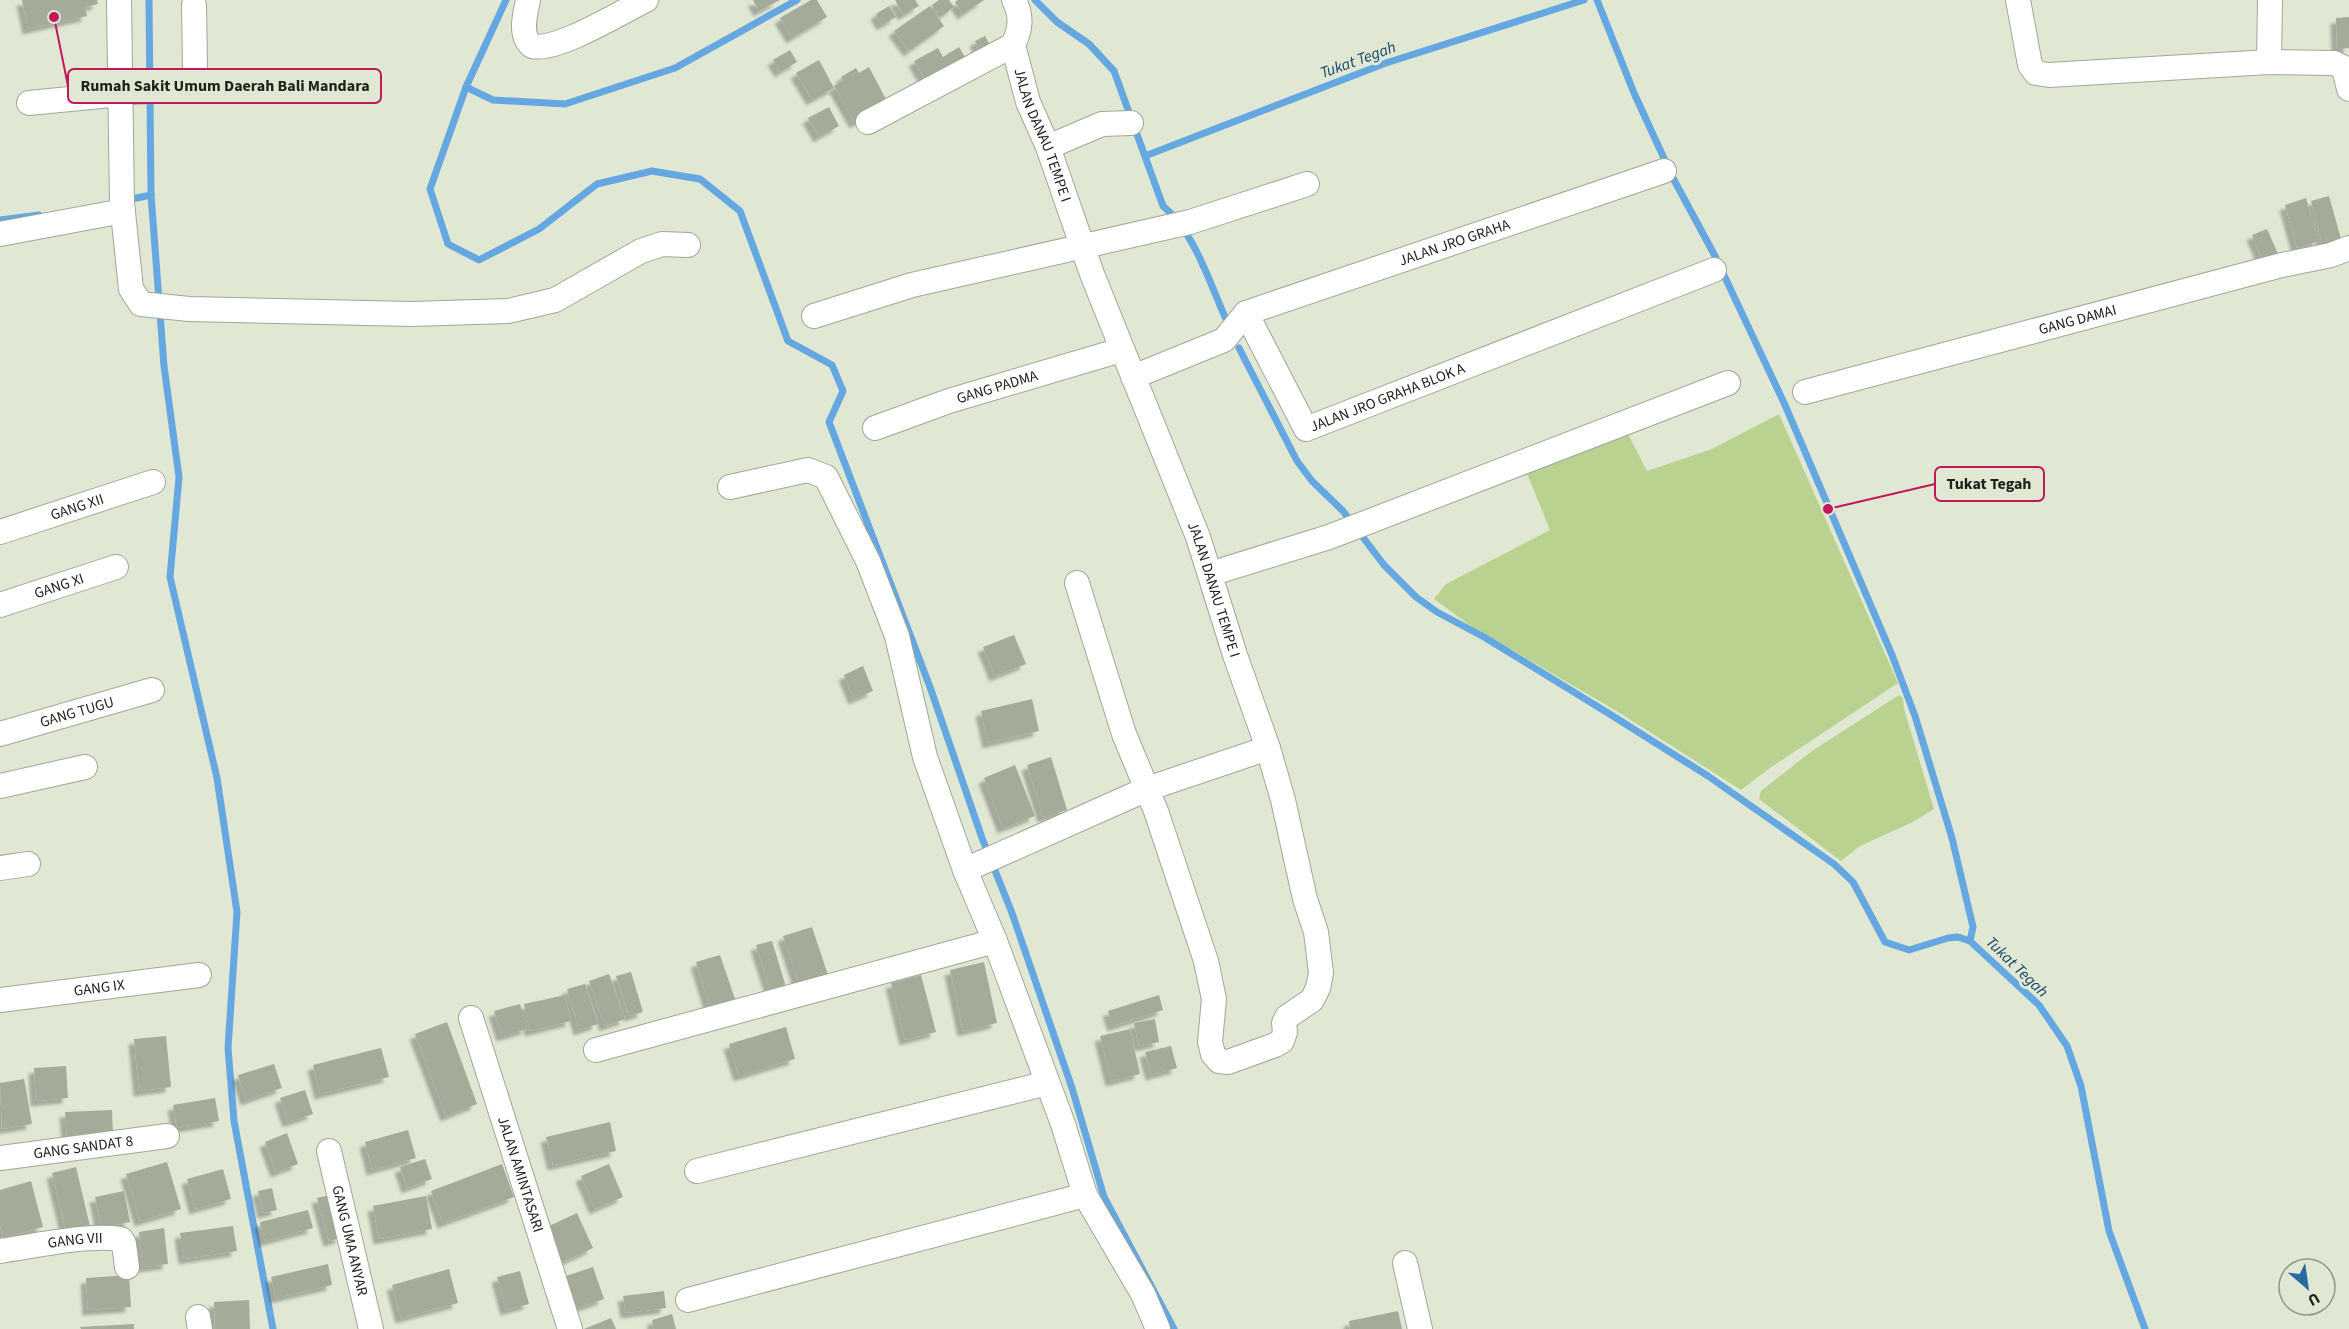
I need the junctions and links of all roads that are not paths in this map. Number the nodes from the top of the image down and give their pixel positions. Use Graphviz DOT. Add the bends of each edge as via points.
graph roads {
  1 [pos="119,0"];
  2 [pos="528,0"];
  3 [pos="646,0"];
  4 [pos="1014,0"];
  5 [pos="2018,0"];
  6 [pos="2270,0"];
  7 [pos="194,4"];
  8 [pos="1013,45"];
  9 [pos="2269,62"];
  10 [pos="2349,89"];
  11 [pos="126,92"];
  12 [pos="29,103"];
  13 [pos="868,123"];
  14 [pos="1131,123"];
  15 [pos="1048,147"];
  16 [pos="1664,171"];
  17 [pos="1307,184"];
  18 [pos="122,201"];
  19 [pos="0,234"];
  20 [pos="688,244"];
  21 [pos="1081,245"];
  22 [pos="2349,248"];
  23 [pos="1714,270"];
  24 [pos="1246,313"];
  25 [pos="814,316"];
  26 [pos="1121,350"];
  27 [pos="1133,377"];
  28 [pos="1728,383"];
  29 [pos="1805,392"];
  30 [pos="875,428"];
  31 [pos="153,482"];
  32 [pos="730,488"];
  33 [pos="0,532"];
  34 [pos="116,567"];
  35 [pos="1210,574"];
  36 [pos="1077,583"];
  37 [pos="0,605"];
  38 [pos="152,690"];
  39 [pos="0,734"];
  40 [pos="1268,748"];
  41 [pos="85,767"];
  42 [pos="0,786"];
  43 [pos="1147,789"];
  44 [pos="28,864"];
  45 [pos="970,867"];
  46 [pos="0,868"];
  47 [pos="995,941"];
  48 [pos="199,975"];
  49 [pos="0,1000"];
  50 [pos="471,1018"];
  51 [pos="596,1050"];
  52 [pos="1047,1083"];
  53 [pos="167,1136"];
  54 [pos="329,1151"];
  55 [pos="0,1158"];
  56 [pos="697,1171"];
  57 [pos="1085,1195"];
  58 [pos="0,1251"];
  59 [pos="1405,1263"];
  60 [pos="127,1267"];
  61 [pos="688,1300"];
  62 [pos="371,1329"];
  63 [pos="570,1329"];
  64 [pos="1158,1329"];
  65 [pos="1420,1329"];
  1 -- 11 [label="street"];
  2 -- 3 [label="street" via="526,39 532,46 543,47 569,39"];
  4 -- 8 [label="street, JALAN DANAU TEMPE I" via="1020,15 1020,33"];
  5 -- 9 [label="street" via="2030,65 2036,73"];
  6 -- 9 [label="street"];
  7 -- 11 [label="street" via="194,74 183,86"];
  8 -- 13 [label="street"];
  8 -- 15 [label="street, JALAN DANAU TEMPE I" via="1028,102"];
  9 -- 10 [label="street" via="2334,63 2344,68"];
  11 -- 12 [label="street"];
  11 -- 18 [label="street"];
  14 -- 15 [label="street" via="1102,124"];
  15 -- 21 [label="street, JALAN DANAU TEMPE I"];
  16 -- 24 [label="street, JALAN JRO GRAHA"];
  17 -- 21 [label="street" via="1190,222"];
  18 -- 19 [label="street"];
  18 -- 20 [label="street" via="133,295 141,304 189,309 412,314 508,311 555,300 641,251 662,244"];
  21 -- 25 [label="street" via="912,285"];
  21 -- 26 [label="street, JALAN DANAU TEMPE I"];
  22 -- 29 [label="street, GANG DAMAI"];
  23 -- 24 [label="street, JALAN JRO GRAHA BLOK A" via="1306,429"];
  24 -- 27 [label="street" via="1224,340"];
  26 -- 27 [label="street, JALAN DANAU TEMPE I"];
  26 -- 30 [label="street, GANG PADMA" via="949,401"];
  27 -- 35 [label="street, JALAN DANAU TEMPE I" via="1182,494"];
  28 -- 35 [label="street" via="1329,537"];
  31 -- 33 [label="street, GANG XII"];
  32 -- 45 [label="street" via="808,470 826,477 868,561 897,636 926,757"];
  34 -- 37 [label="street, GANG XI"];
  35 -- 40 [label="street, JALAN DANAU TEMPE I"];
  36 -- 43 [label="street" via="1124,734"];
  38 -- 39 [label="street, GANG TUGU"];
  40 -- 43 [label="street"];
  40 -- 43 [label="street, JALAN DANAU TEMPE I" via="1316,933 1321,973 1312,1000 1287,1017 1282,1041 1228,1062 1219,1061 1213,1054 1211,984 1206,960"];
  41 -- 42 [label="street"];
  43 -- 45 [label="street"];
  44 -- 46 [label="street"];
  45 -- 47 [label="street"];
  47 -- 51 [label="street"];
  47 -- 52 [label="street"];
  48 -- 49 [label="street, GANG IX"];
  50 -- 63 [label="street, JALAN AMINTASARI"];
  52 -- 56 [label="street"];
  52 -- 57 [label="street"];
  53 -- 55 [label="street, GANG SANDAT 8"];
  54 -- 62 [label="street, GANG UMA ANYAR"];
  57 -- 61 [label="street"];
  57 -- 64 [label="street" via="1143,1294"];
  58 -- 60 [label="street, GANG VII" via="115,1238 124,1244"];
  59 -- 65 [label="street"];
}
